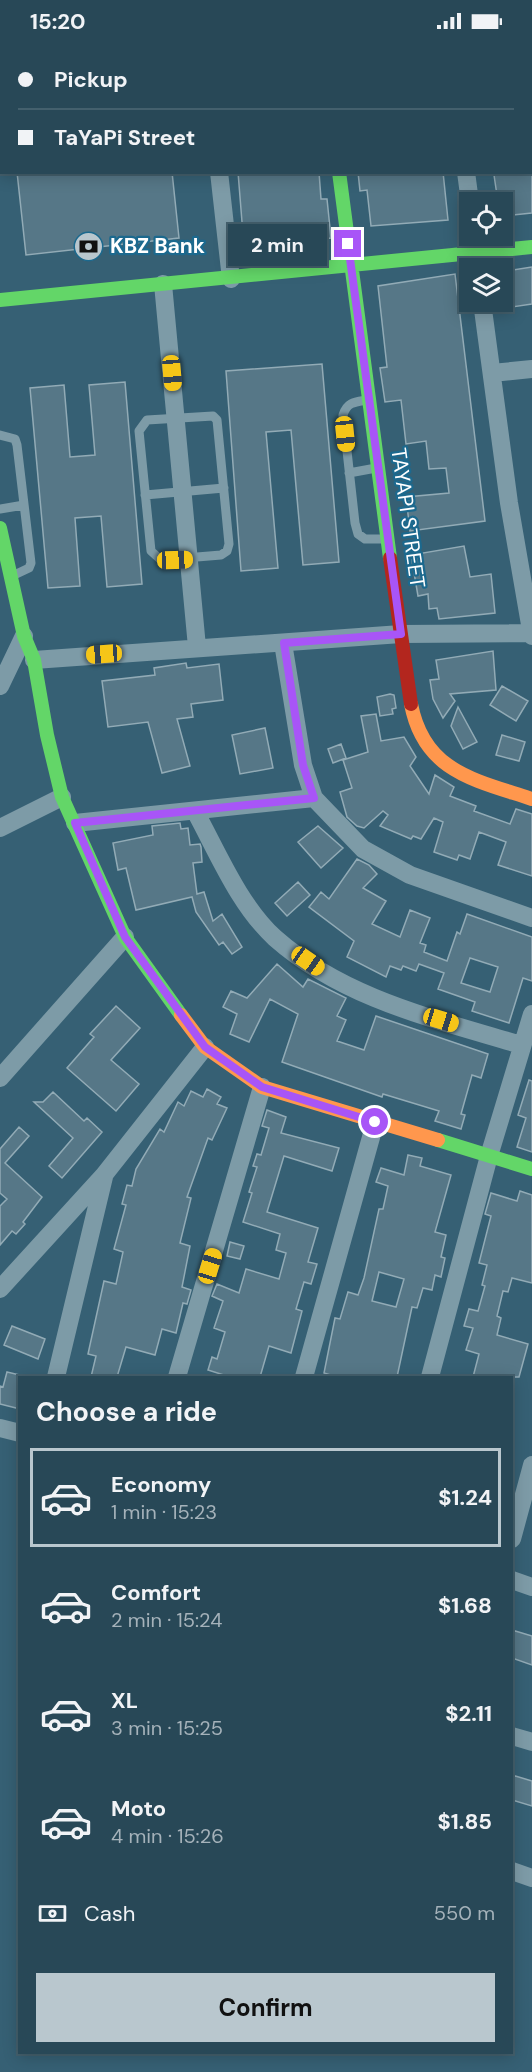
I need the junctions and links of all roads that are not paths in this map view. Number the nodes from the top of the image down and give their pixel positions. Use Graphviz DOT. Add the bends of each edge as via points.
graph roads {
  1 [pos="219,174"];
  2 [pos="339,174"];
  3 [pos="466,174"];
  4 [pos="469,192"];
  5 [pos="532,248"];
  6 [pos="476,252"];
  7 [pos="352,267"];
  8 [pos="231,279"];
  9 [pos="163,284"];
  10 [pos="0,300"];
  11 [pos="483,312"];
  12 [pos="532,369"];
  13 [pos="492,373"];
  14 [pos="369,399"];
  15 [pos="176,417"];
  16 [pos="0,435"];
  17 [pos="379,468"];
  18 [pos="349,472"];
  19 [pos="224,488"];
  20 [pos="183,492"];
  21 [pos="146,495"];
  22 [pos="24,505"];
  23 [pos="0,509"];
  24 [pos="0,528"];
  25 [pos="388,539"];
  26 [pos="189,559"];
  27 [pos="9,577"];
  28 [pos="401,634"];
  29 [pos="531,634"];
  30 [pos="24,636"];
  31 [pos="284,643"];
  32 [pos="197,647"];
  33 [pos="34,660"];
  34 [pos="0,686"];
  35 [pos="62,797"];
  36 [pos="314,798"];
  37 [pos="532,799"];
  38 [pos="195,811"];
  39 [pos="75,823"];
  40 [pos="0,828"];
  41 [pos="532,918"];
  42 [pos="125,937"];
  43 [pos="532,1014"];
  44 [pos="521,1045"];
  45 [pos="205,1047"];
  46 [pos="0,1078"];
  47 [pos="262,1087"];
  48 [pos="375,1122"];
  49 [pos="489,1155"];
  50 [pos="532,1169"];
  51 [pos="104,1175"];
  52 [pos="0,1289"];
  53 [pos="56,1376"];
  54 [pos="177,1376"];
  55 [pos="304,1376"];
  56 [pos="430,1376"];
  57 [pos="0,1428"];
  58 [pos="18,1432"];
  59 [pos="532,1465"];
  60 [pos="513,1535"];
  61 [pos="513,1580"];
  62 [pos="532,1587"];
  63 [pos="513,1736"];
  64 [pos="532,1742"];
  65 [pos="513,1871"];
  66 [pos="532,1878"];
  1 -- 8 [label="street"];
  2 -- 7 [label="street, TAYAPI STREET"];
  3 -- 4 [label="street"];
  5 -- 6 [label="street"];
  6 -- 7 [label="street"];
  7 -- 8 [label="street"];
  7 -- 14 [label="street, TAYAPI STREET"];
  8 -- 9 [label="street"];
  9 -- 10 [label="street"];
  9 -- 15 [label="street"];
  11 -- 13 [label="street"];
  12 -- 13 [label="street"];
  13 -- 29 [label="street"];
  14 -- 17 [label="street, TAYAPI STREET"];
  14 -- 18 [label="lane" via="345,407"];
  15 -- 19 [label="lane" via="206,415 217,420"];
  15 -- 20 [label="street"];
  15 -- 21 [label="lane" via="147,420 139,431"];
  16 -- 22 [label="lane" via="15,439"];
  17 -- 18 [label="lane"];
  17 -- 25 [label="street, TAYAPI STREET"];
  18 -- 25 [label="lane" via="358,534 365,539"];
  19 -- 20 [label="lane"];
  19 -- 26 [label="lane" via="227,550 221,555"];
  20 -- 21 [label="lane"];
  20 -- 26 [label="street"];
  21 -- 26 [label="lane" via="151,551 161,560"];
  22 -- 23 [label="lane"];
  22 -- 27 [label="lane" via="31,563 29,568"];
  24 -- 27 [label="street"];
  25 -- 28 [label="street, TAYAPI STREET"];
  26 -- 32 [label="street"];
  27 -- 30 [label="street"];
  28 -- 29 [label="street"];
  28 -- 31 [label="street"];
  28 -- 37 [label="street, TAYAPI STREET" via="416,726 425,746 448,769"];
  30 -- 33 [label="street"];
  30 -- 34 [label="street"];
  31 -- 32 [label="street"];
  31 -- 36 [label="street" via="303,765"];
  32 -- 33 [label="street"];
  33 -- 35 [label="street"];
  35 -- 39 [label="street"];
  35 -- 40 [label="street"];
  36 -- 38 [label="street"];
  36 -- 41 [label="street" via="363,849 410,875"];
  38 -- 39 [label="street"];
  38 -- 44 [label="street" via="242,897 274,937 341,985"];
  39 -- 42 [label="street"];
  42 -- 45 [label="street"];
  42 -- 46 [label="street"];
  43 -- 44 [label="street"];
  44 -- 49 [label="street"];
  45 -- 47 [label="street"];
  45 -- 51 [label="street"];
  47 -- 48 [label="street"];
  47 -- 54 [label="street"];
  48 -- 49 [label="street"];
  48 -- 55 [label="street"];
  49 -- 50 [label="street"];
  49 -- 56 [label="street"];
  51 -- 52 [label="street"];
  51 -- 53 [label="street"];
  57 -- 58 [label="street"];
  59 -- 60 [label="street"];
  61 -- 62 [label="street"];
  63 -- 64 [label="street"];
  65 -- 66 [label="street"];
}
